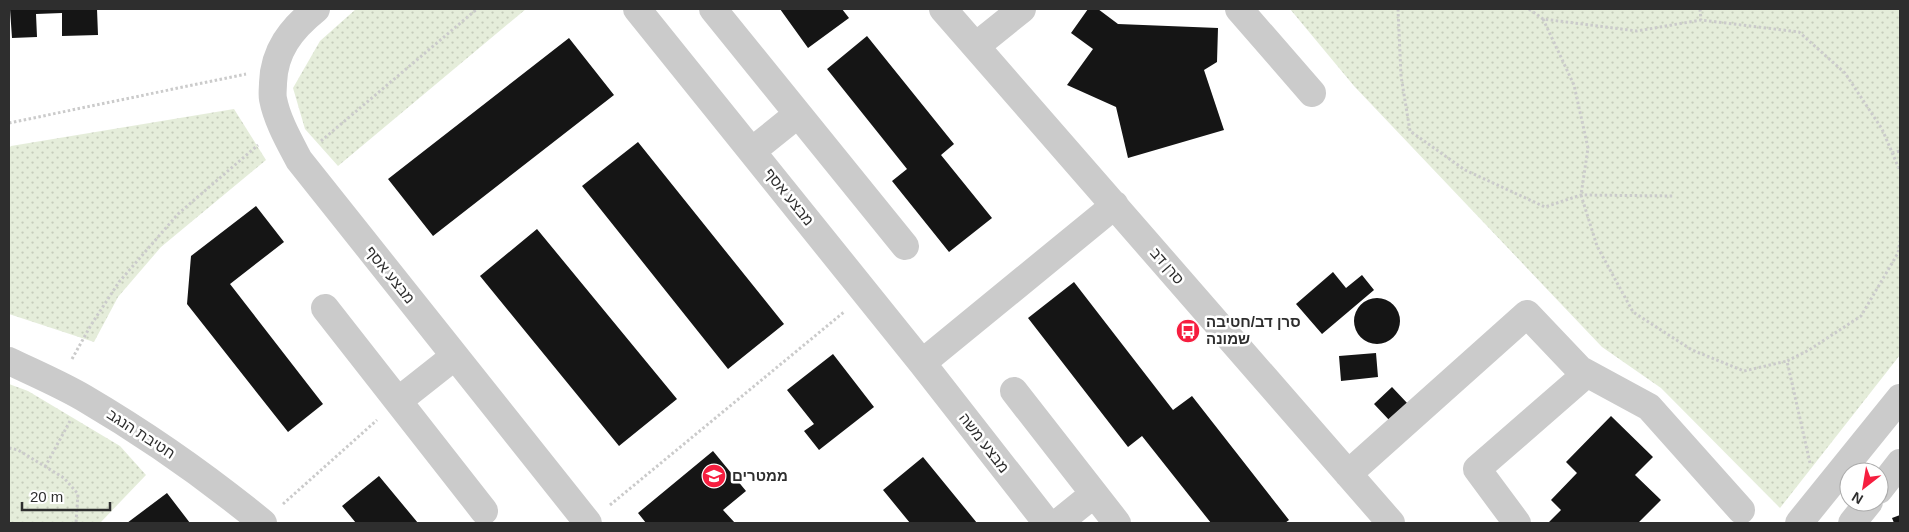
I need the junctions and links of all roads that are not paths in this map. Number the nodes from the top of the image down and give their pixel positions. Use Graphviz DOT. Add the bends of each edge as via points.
graph roads {
  1 [pos="316,9"];
  2 [pos="637,9"];
  3 [pos="713,9"];
  4 [pos="943,9"];
  5 [pos="1022,9"];
  6 [pos="1239,9"];
  7 [pos="976,46"];
  8 [pos="1312,93"];
  9 [pos="798,114"];
  10 [pos="752,151"];
  11 [pos="1114,205"];
  12 [pos="905,246"];
  13 [pos="325,308"];
  14 [pos="455,356"];
  15 [pos="9,361"];
  16 [pos="922,363"];
  17 [pos="1579,369"];
  18 [pos="1014,390"];
  19 [pos="1900,398"];
  20 [pos="398,401"];
  21 [pos="1900,463"];
  22 [pos="1348,474"];
  23 [pos="1889,477"];
  24 [pos="1094,494"];
  25 [pos="1741,510"];
  26 [pos="484,511"];
  27 [pos="1861,512"];
  28 [pos="262,523"];
  29 [pos="588,523"];
  30 [pos="1047,523"];
  31 [pos="1058,523"];
  32 [pos="1117,523"];
  33 [pos="1391,523"];
  34 [pos="1517,523"];
  35 [pos="1800,523"];
  36 [pos="1852,523"];
  1 -- 14 [label="street, מבצע אסף" via="286,39 274,68 273,98 282,124 299,160"];
  2 -- 10 [label="street, מבצע אסף"];
  3 -- 9 [label="street"];
  4 -- 7 [label="street, סרן דב"];
  5 -- 7 [label="street"];
  6 -- 8 [label="street"];
  7 -- 11 [label="street, סרן דב"];
  9 -- 10 [label="street"];
  9 -- 12 [label="street"];
  10 -- 16 [label="street, מבצע אסף"];
  11 -- 16 [label="street"];
  11 -- 22 [label="street, סרן דב"];
  13 -- 20 [label="street"];
  14 -- 20 [label="street"];
  14 -- 29 [label="street, מבצע אסף"];
  15 -- 28 [label="street, חטיבת הנגב" via="84,397 134,429 200,474"];
  16 -- 30 [label="street, מבצע משה"];
  17 -- 22 [label="street" via="1527,314"];
  17 -- 25 [label="street" via="1649,408"];
  17 -- 34 [label="street" via="1585,375 1477,469"];
  18 -- 24 [label="street"];
  19 -- 35 [label="street"];
  20 -- 26 [label="street"];
  21 -- 23 [label="street"];
  22 -- 33 [label="street, סרן דב"];
  24 -- 31 [label="street"];
  24 -- 32 [label="street"];
  27 -- 36 [label="street"];
}
